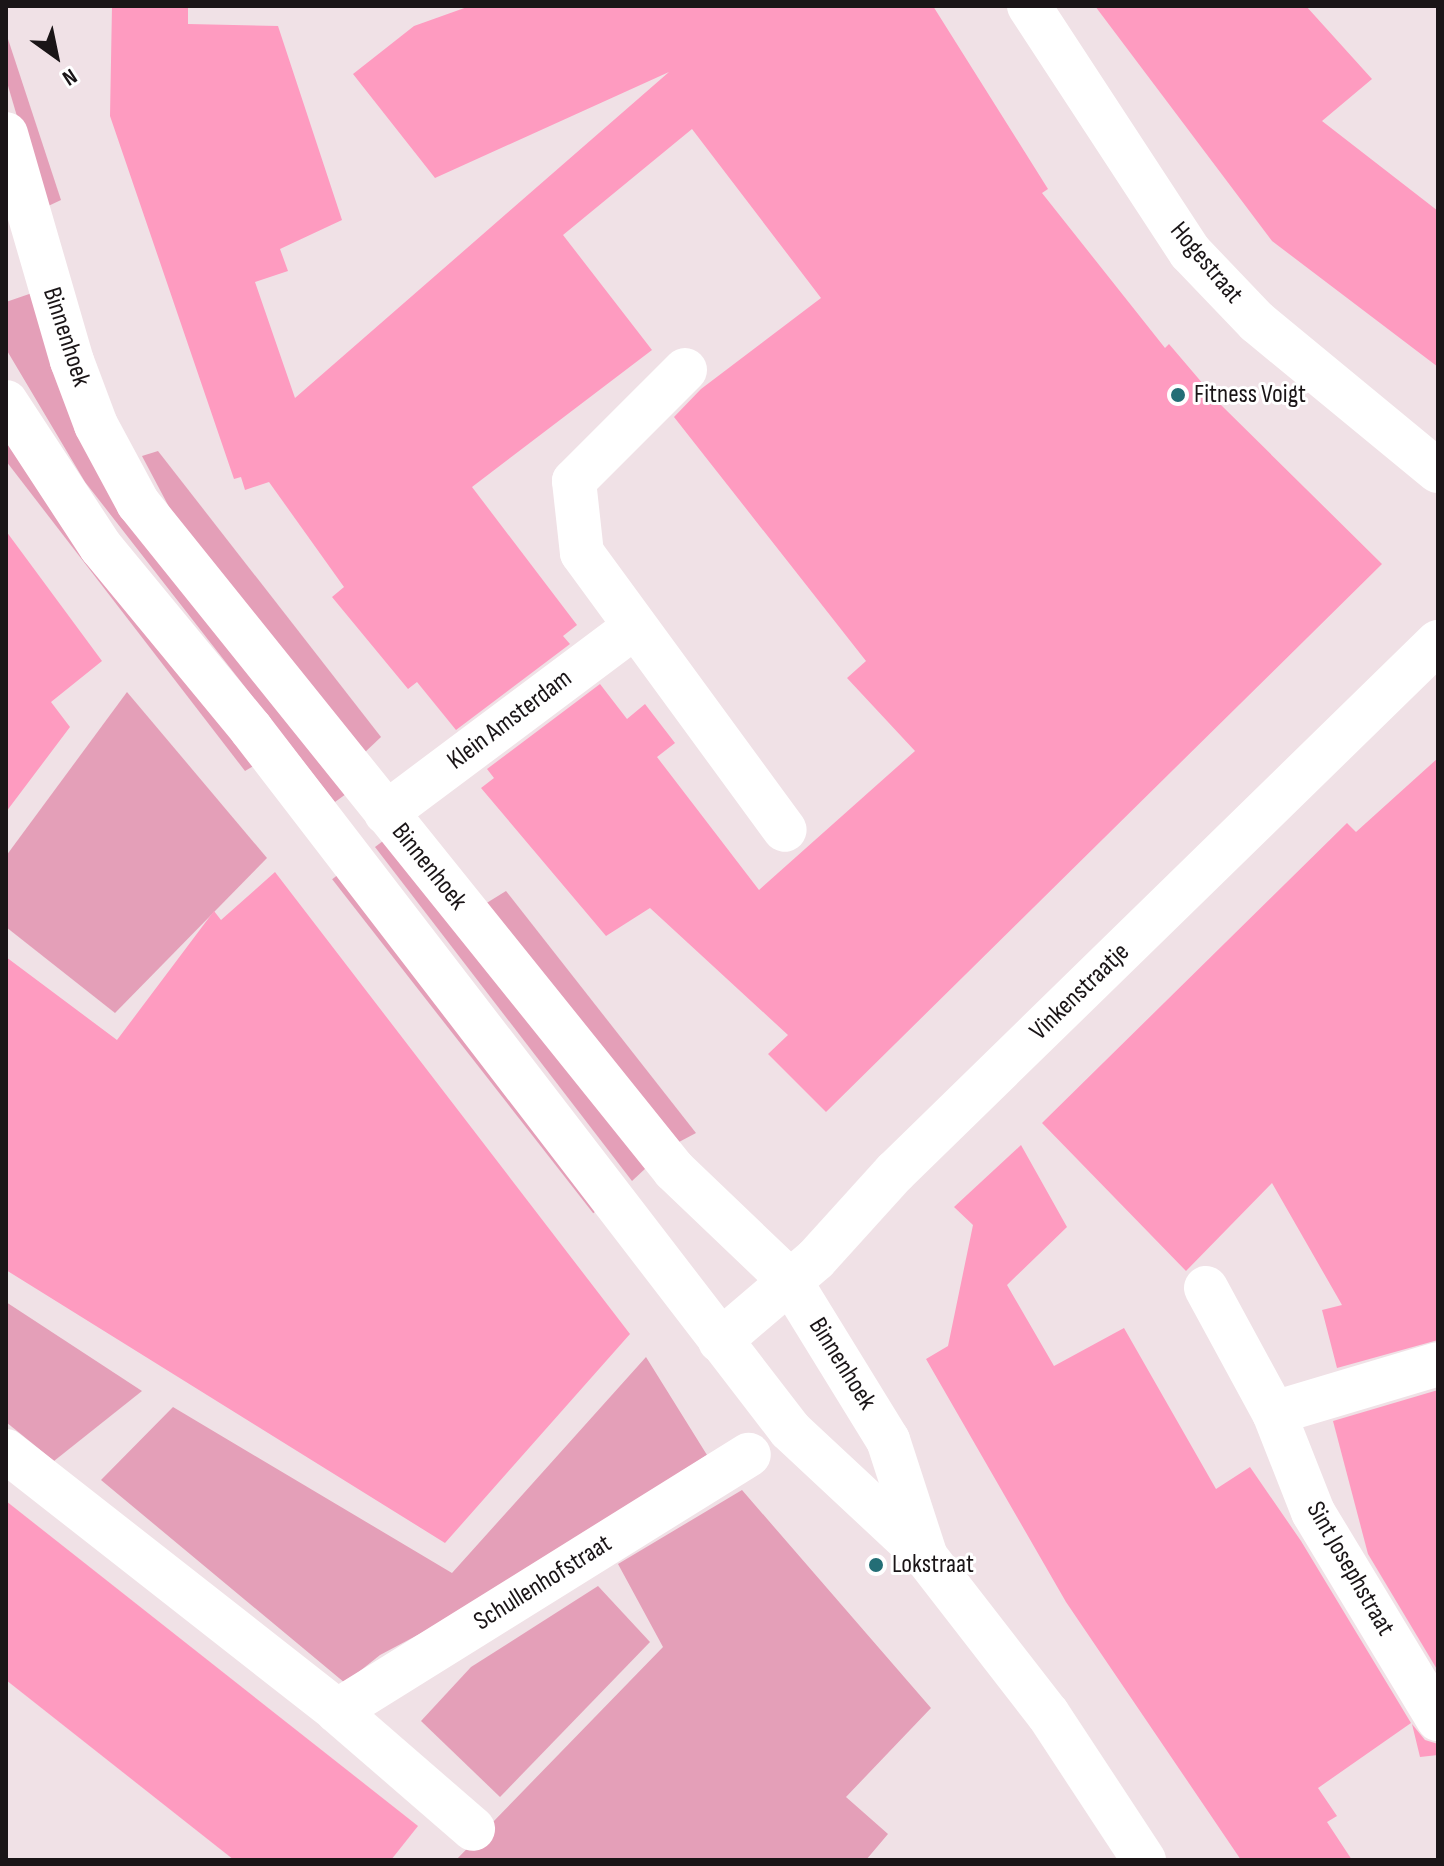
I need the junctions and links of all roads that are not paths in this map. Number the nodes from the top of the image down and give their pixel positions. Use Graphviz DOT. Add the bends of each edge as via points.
graph roads {
  1 [pos="1029,6"];
  2 [pos="6,134"];
  3 [pos="685,370"];
  4 [pos="6,402"];
  5 [pos="1438,471"];
  6 [pos="635,627"];
  7 [pos="1438,642"];
  8 [pos="386,813"];
  9 [pos="785,830"];
  10 [pos="790,1281"];
  11 [pos="1206,1288"];
  12 [pos="720,1341"];
  13 [pos="1438,1364"];
  14 [pos="1274,1413"];
  15 [pos="6,1451"];
  16 [pos="749,1455"];
  17 [pos="926,1557"];
  18 [pos="337,1711"];
  19 [pos="1438,1719"];
  20 [pos="473,1829"];
  21 [pos="1144,1860"];
  1 -- 5 [label="street, Hogestraat" via="1190,252 1257,322"];
  2 -- 8 [label="street, Binnenhoek" via="72,361 96,425 138,503"];
  3 -- 6 [label="street" via="574,481 582,553"];
  4 -- 12 [label="street, Binnenhoek" via="101,547 251,729"];
  6 -- 8 [label="street, Klein Amsterdam"];
  6 -- 9 [label="street"];
  7 -- 10 [label="street, Vinkenstraatje"];
  8 -- 10 [label="street, Binnenhoek" via="674,1170"];
  10 -- 12 [label="street, Vinkenstraatje"];
  10 -- 17 [label="street, Binnenhoek" via="888,1440"];
  11 -- 14 [label="street, Sint Josephstraat"];
  12 -- 17 [label="street, Binnenhoek" via="790,1430"];
  13 -- 14 [label="street"];
  14 -- 19 [label="street, Sint Josephstraat" via="1313,1512"];
  15 -- 18 [label="street"];
  16 -- 18 [label="street, Schullenhofstraat"];
  17 -- 21 [label="street, Binnenhoek" via="1048,1714"];
  18 -- 20 [label="street"];
}
